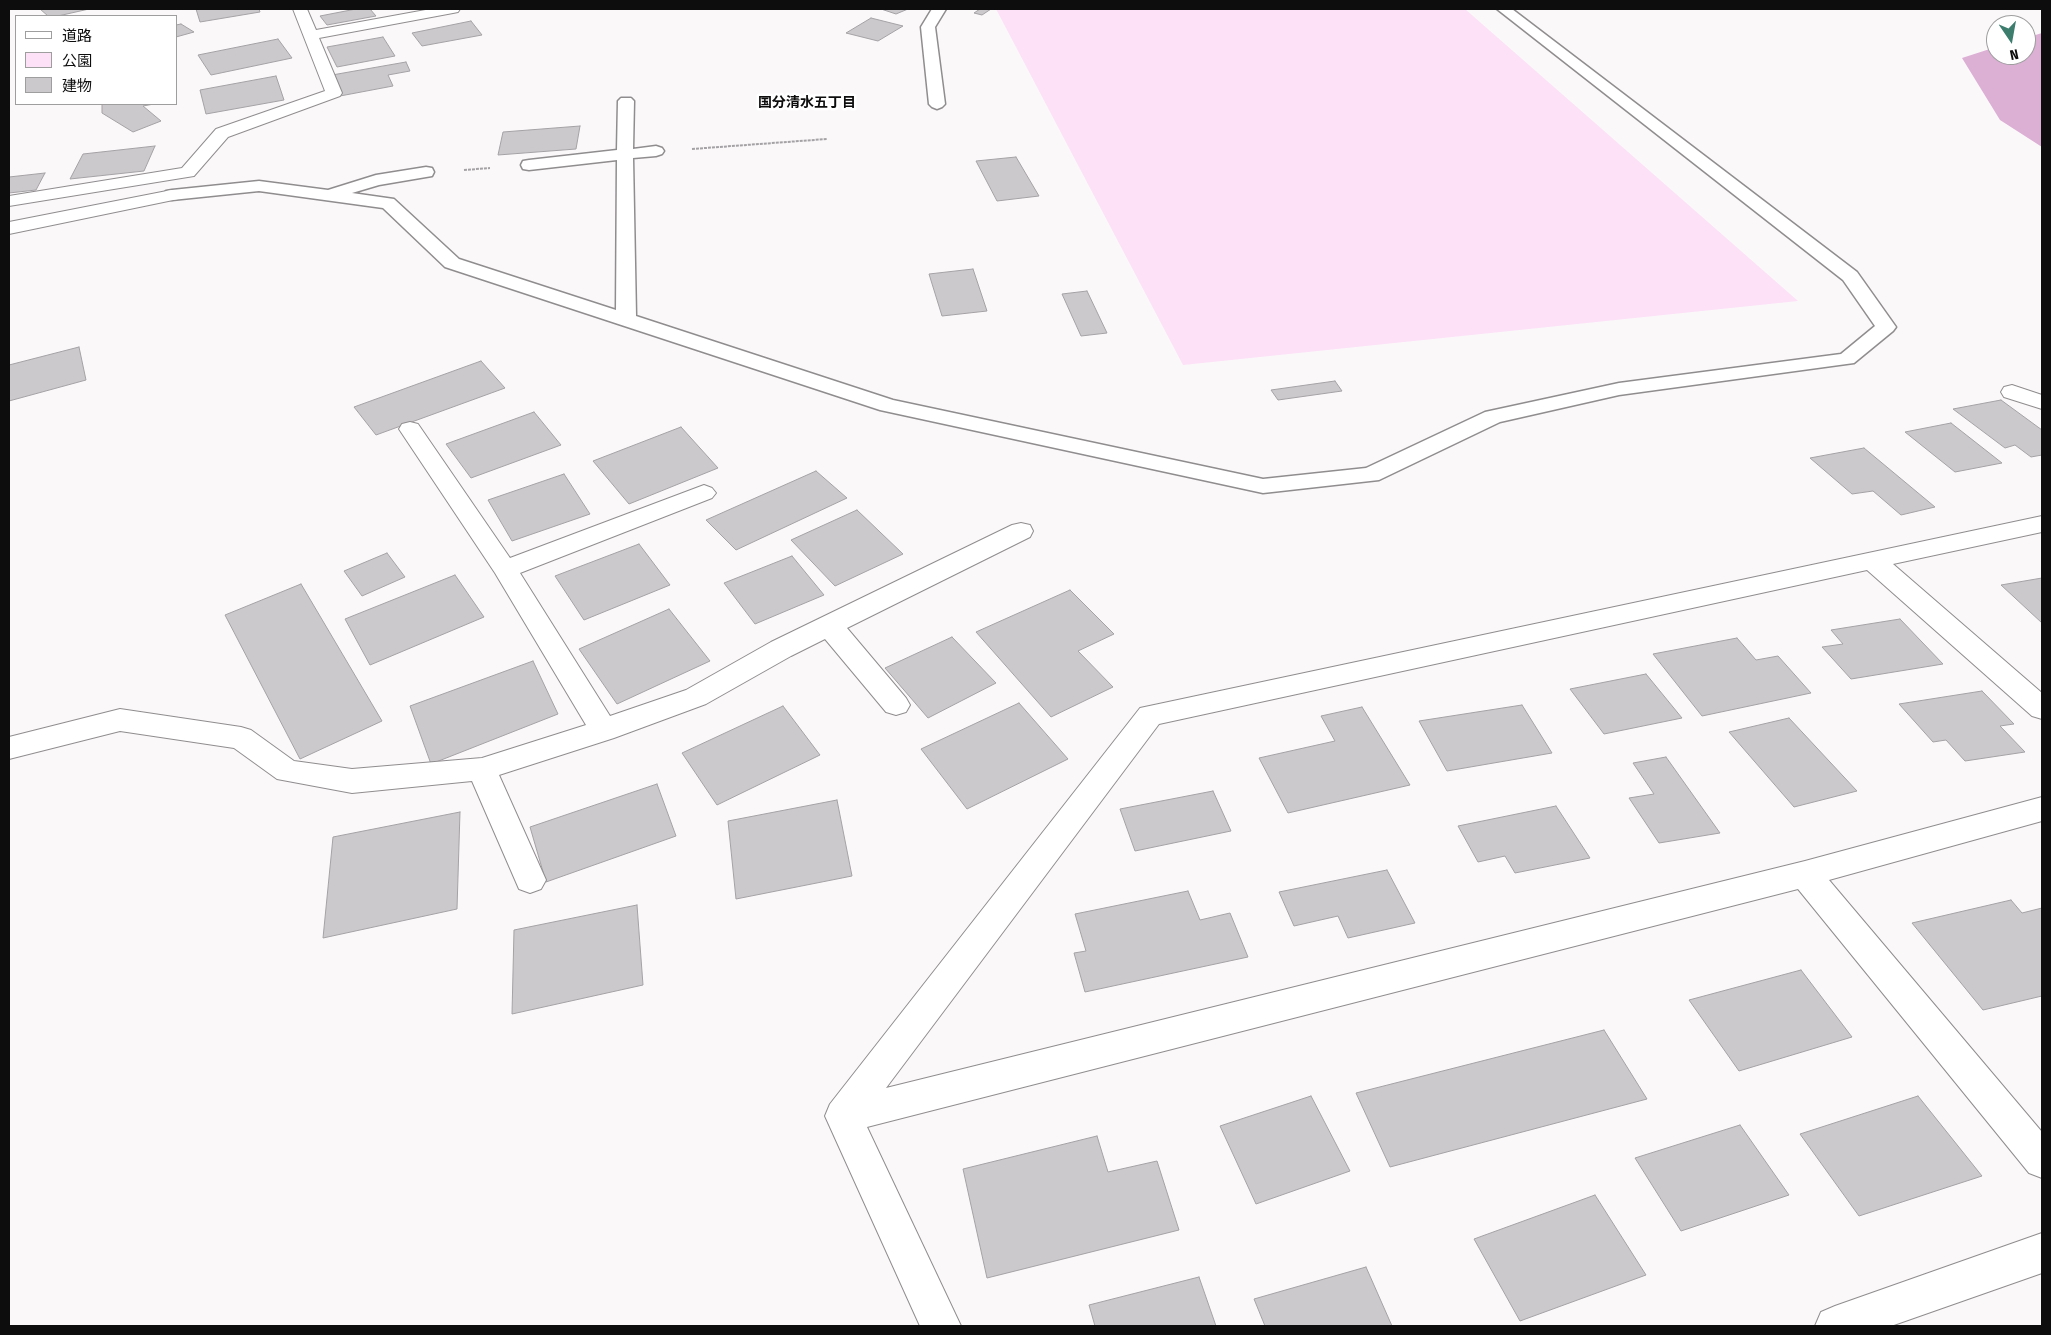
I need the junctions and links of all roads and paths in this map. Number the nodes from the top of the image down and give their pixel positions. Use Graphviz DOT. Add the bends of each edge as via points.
graph roads {
  1 [pos="300,9"];
  2 [pos="453,9"];
  3 [pos="940,9"];
  4 [pos="1504,9"];
  5 [pos="311,35"];
  6 [pos="626,101"];
  7 [pos="937,104"];
  8 [pos="827,139"];
  9 [pos="656,151"];
  10 [pos="625,155"];
  11 [pos="529,165"];
  12 [pos="426,172"];
  13 [pos="172,194"];
  14 [pos="329,195"];
  15 [pos="9,200"];
  16 [pos="9,228"];
  17 [pos="626,320"];
  18 [pos="2012,392"];
  19 [pos="2042,402"];
  20 [pos="410,429"];
  21 [pos="704,493"];
  22 [pos="2042,524"];
  23 [pos="1021,531"];
  24 [pos="1874,562"];
  25 [pos="505,568"];
  26 [pos="829,626"];
  27 [pos="896,705"];
  28 [pos="2042,709"];
  29 [pos="604,730"];
  30 [pos="9,748"];
  31 [pos="482,769"];
  32 [pos="2042,809"];
  33 [pos="1805,874"];
  34 [pos="530,880"];
  35 [pos="843,1116"];
  36 [pos="2042,1160"];
  37 [pos="2042,1253"];
  38 [pos="941,1326"];
  39 [pos="1835,1326"];
  1 -- 5 [label="street"];
  2 -- 5 [label="street"];
  3 -- 7 [label="lane" via="928,27"];
  4 -- 17 [label="lane" via="1850,276 1886,327 1847,359 1618,389 1493,417 1371,475 1263,486 888,405"];
  5 -- 15 [label="street" via="334,93 222,133 188,172"];
  6 -- 10 [label="lane"];
  8 -- 9 [label="path"];
  9 -- 10 [label="lane"];
  10 -- 11 [label="lane"];
  10 -- 17 [label="lane"];
  11 -- 12 [label="path"];
  12 -- 14 [label="lane" via="376,180"];
  13 -- 14 [label="lane" via="259,186"];
  13 -- 16 [label="street"];
  14 -- 17 [label="lane" via="388,204 452,263"];
  18 -- 19 [label="street"];
  20 -- 25 [label="street"];
  21 -- 25 [label="street"];
  22 -- 24 [label="street"];
  23 -- 26 [label="street"];
  24 -- 28 [label="street"];
  24 -- 35 [label="street" via="1150,714"];
  25 -- 29 [label="street"];
  26 -- 27 [label="street"];
  26 -- 29 [label="street" via="696,697"];
  29 -- 31 [label="street"];
  30 -- 31 [label="street" via="120,720 241,738 287,771 352,781"];
  31 -- 34 [label="street"];
  32 -- 33 [label="street"];
  33 -- 35 [label="street"];
  33 -- 36 [label="street"];
  35 -- 38 [label="street"];
  37 -- 39 [label="street"];
}
